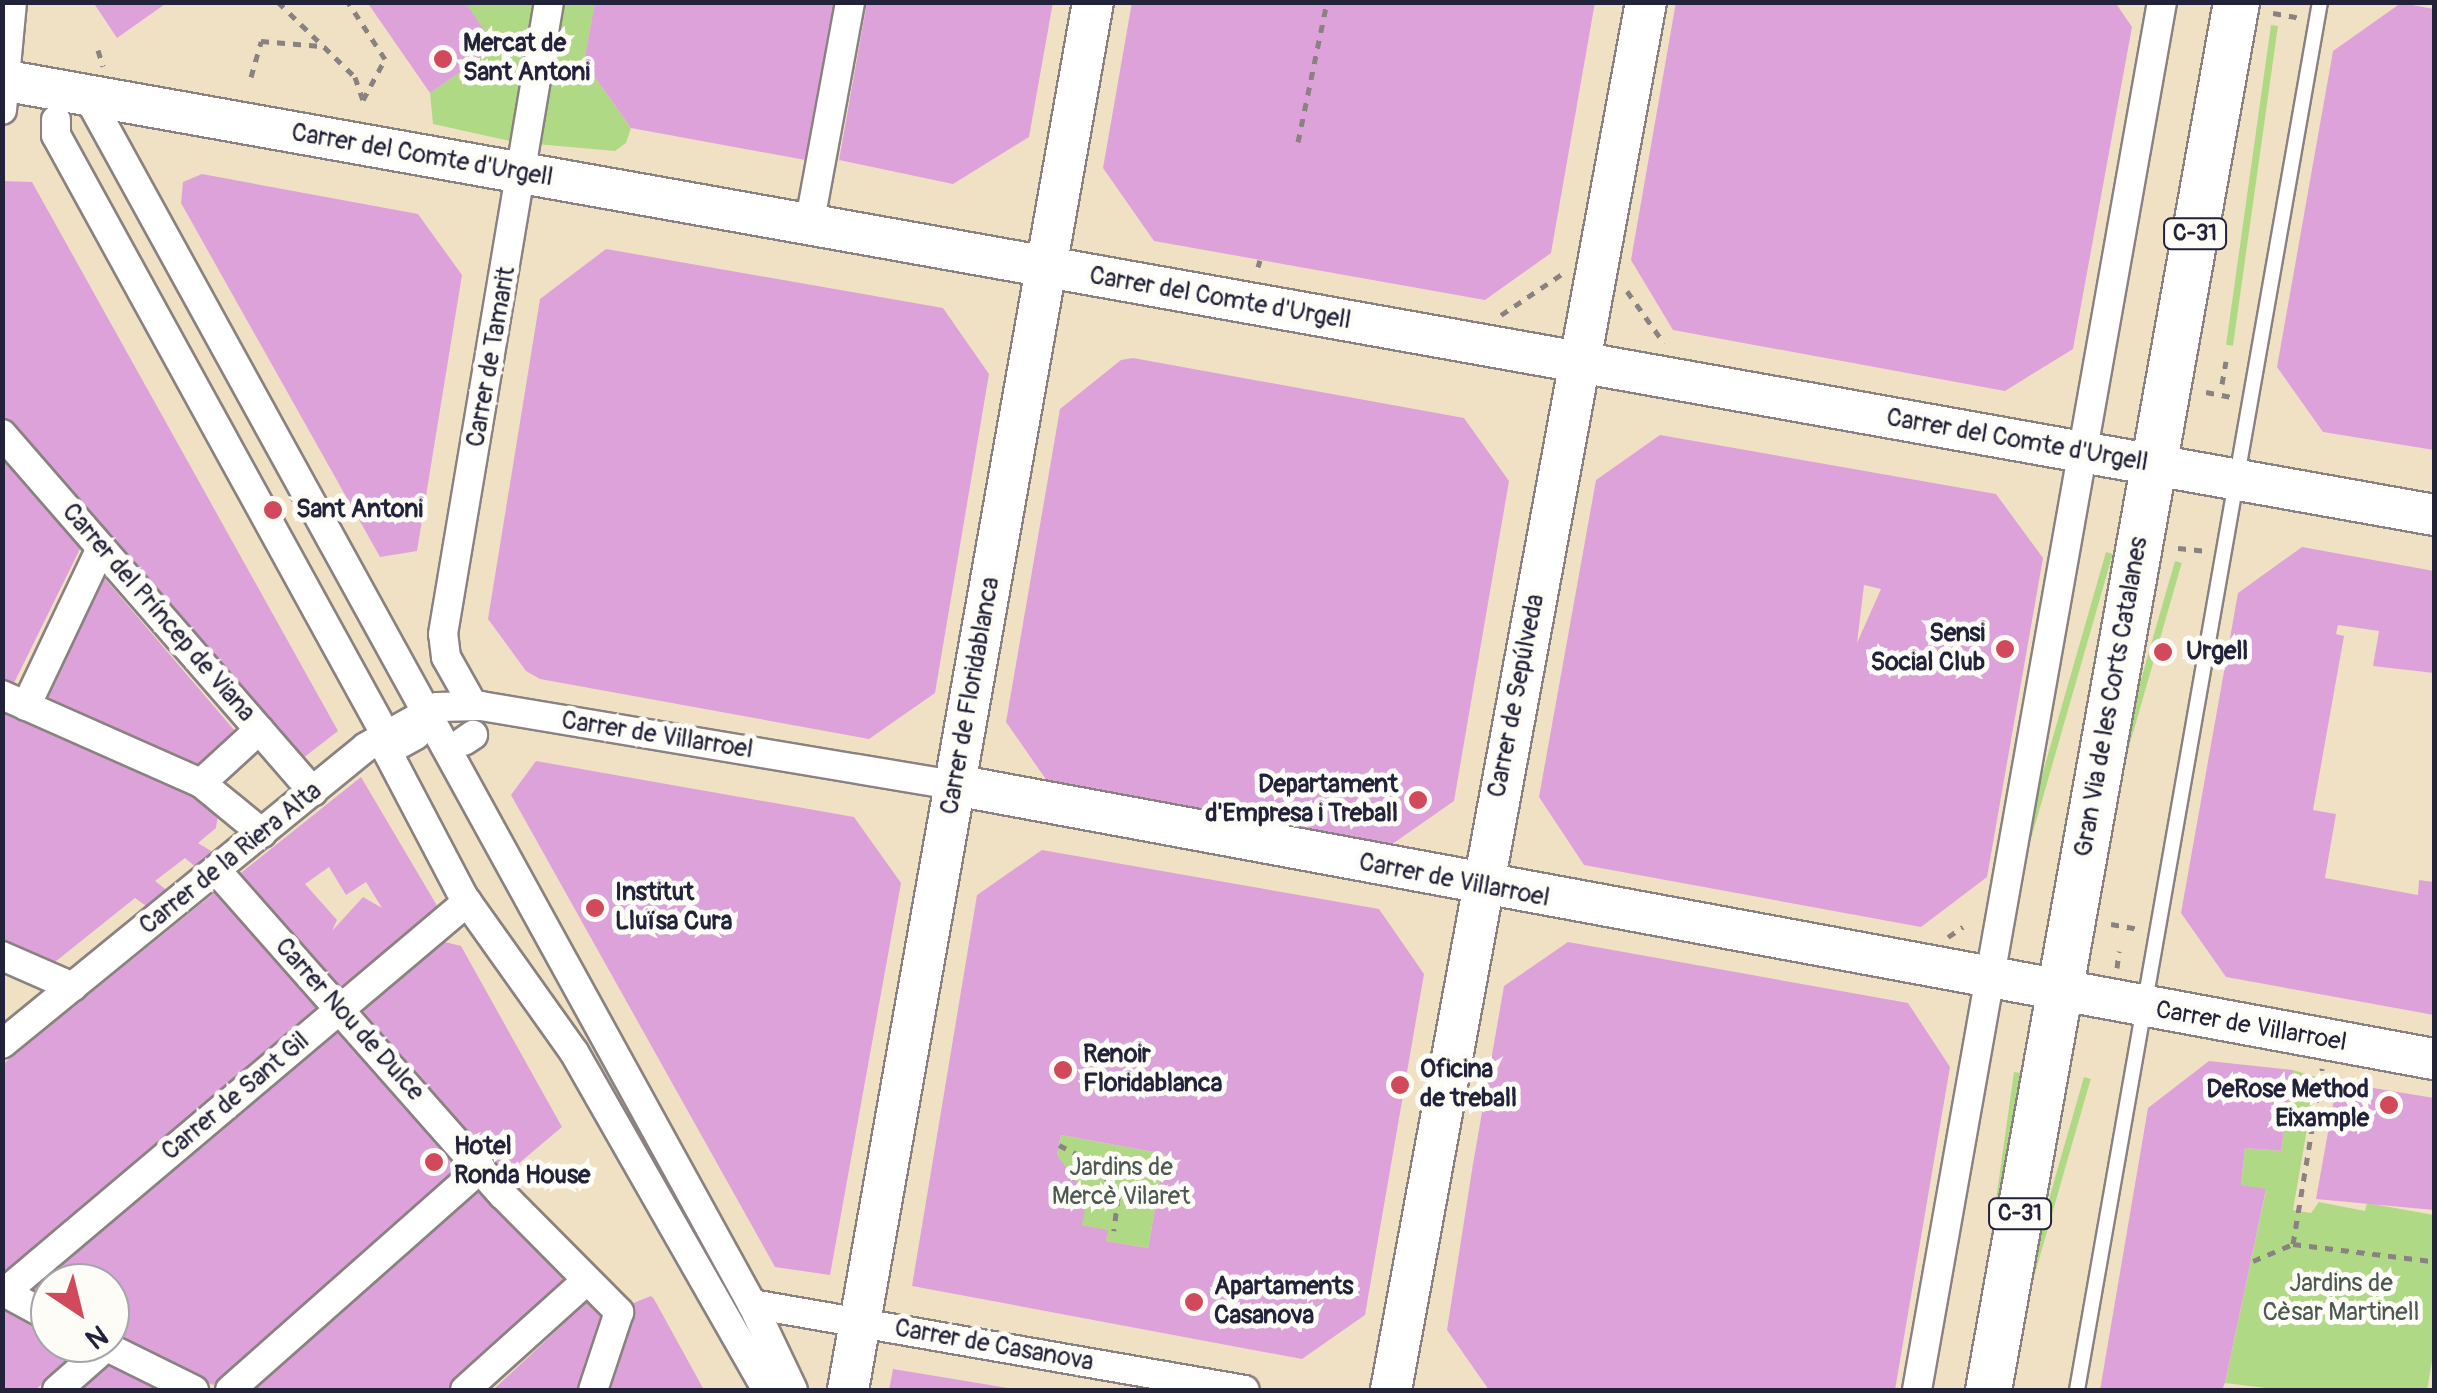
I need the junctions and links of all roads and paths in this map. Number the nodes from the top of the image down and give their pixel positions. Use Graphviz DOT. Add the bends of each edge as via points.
graph roads {
  1 [pos="12,2"];
  2 [pos="278,2"];
  3 [pos="348,2"];
  4 [pos="548,2"];
  5 [pos="850,2"];
  6 [pos="1093,2"];
  7 [pos="1327,2"];
  8 [pos="1646,2"];
  9 [pos="2162,2"];
  10 [pos="2320,2"];
  11 [pos="2254,8"];
  12 [pos="2308,20"];
  13 [pos="321,46"];
  14 [pos="98,50"];
  15 [pos="251,77"];
  16 [pos="3,90"];
  17 [pos="82,94"];
  18 [pos="1298,142"];
  19 [pos="522,176"];
  20 [pos="809,226"];
  21 [pos="1046,268"];
  22 [pos="2226,360"];
  23 [pos="1576,364"];
  24 [pos="2222,384"];
  25 [pos="2206,392"];
  26 [pos="2241,398"];
  27 [pos="2,434"];
  28 [pos="2081,452"];
  29 [pos="2153,465"];
  30 [pos="2237,480"];
  31 [pos="2434,514"];
  32 [pos="2178,548"];
  33 [pos="100,552"];
  34 [pos="2214,552"];
  35 [pos="14,700"];
  36 [pos="378,721"];
  37 [pos="455,723"];
  38 [pos="259,730"];
  39 [pos="201,783"];
  40 [pos="955,785"];
  41 [pos="314,792"];
  42 [pos="262,833"];
  43 [pos="217,872"];
  44 [pos="1480,887"];
  45 [pos="467,902"];
  46 [pos="2111,924"];
  47 [pos="2146,930"];
  48 [pos="2119,952"];
  49 [pos="2,956"];
  50 [pos="2117,968"];
  51 [pos="1988,980"];
  52 [pos="73,986"];
  53 [pos="2060,993"];
  54 [pos="2145,1008"];
  55 [pos="340,1009"];
  56 [pos="2,1044"];
  57 [pos="2434,1060"];
  58 [pos="2322,1065"];
  59 [pos="1059,1146"];
  60 [pos="481,1168"];
  61 [pos="1114,1231"];
  62 [pos="2293,1244"];
  63 [pos="2254,1261"];
  64 [pos="2432,1262"];
  65 [pos="585,1282"];
  66 [pos="4,1291"];
  67 [pos="752,1304"];
  68 [pos="30,1305"];
  69 [pos="860,1322"];
  70 [pos="130,1358"];
  71 [pos="85,1363"];
  72 [pos="57,1390"];
  73 [pos="194,1390"];
  74 [pos="230,1390"];
  75 [pos="465,1390"];
  76 [pos="592,1390"];
  77 [pos="767,1390"];
  78 [pos="793,1390"];
  79 [pos="848,1390"];
  80 [pos="1245,1390"];
  81 [pos="1391,1390"];
  82 [pos="1917,1390"];
  83 [pos="1988,1390"];
  84 [pos="2076,1390"];
  1 -- 16 [label="street"];
  2 -- 13 [label="path"];
  3 -- 13 [label="path" via="385,59 363,100 355,76"];
  4 -- 19 [label="street, Carrer de Tamarit"];
  5 -- 20 [label="street"];
  6 -- 21 [label="street, Carrer de Floridablanca"];
  7 -- 18 [label="path"];
  8 -- 23 [label="street, Carrer de Sepúlveda" via="1603,254"];
  9 -- 28 [label="street"];
  10 -- 30 [label="lane"];
  11 -- 12 [label="path"];
  11 -- 29 [label="main road, Gran Via de les Corts Catalanes / C-31"];
  13 -- 15 [label="path" via="260,40"];
  14 -- 17 [label="path"];
  16 -- 17 [label="street, Carrer del Comte d'Urgell"];
  17 -- 19 [label="street, Carrer del Comte d'Urgell"];
  17 -- 36 [label="street" via="56,136"];
  17 -- 37 [label="street"];
  19 -- 20 [label="street, Carrer del Comte d'Urgell"];
  19 -- 37 [label="street, Carrer de Tamarit" via="443,634"];
  20 -- 21 [label="street, Carrer del Comte d'Urgell"];
  21 -- 23 [label="street, Carrer del Comte d'Urgell"];
  21 -- 40 [label="street, Carrer de Floridablanca"];
  22 -- 24 [label="path"];
  23 -- 28 [label="street, Carrer del Comte d'Urgell"];
  23 -- 44 [label="street, Carrer de Sepúlveda"];
  25 -- 26 [label="path"];
  27 -- 38 [label="street, Carrer del Príncep de Viana"];
  28 -- 29 [label="street, Carrer del Comte d'Urgell"];
  28 -- 51 [label="street"];
  29 -- 30 [label="street, Carrer del Comte d'Urgell"];
  29 -- 53 [label="main road, Gran Via de les Corts Catalanes / C-31"];
  30 -- 31 [label="street, Carrer del Comte d'Urgell"];
  30 -- 54 [label="lane"];
  32 -- 34 [label="path, Gran Via de les Corts Catalanes"];
  33 -- 35 [label="street"];
  35 -- 39 [label="street"];
  37 -- 40 [label="street, Carrer de Villarroel"];
  37 -- 41 [label="street, Carrer de la Riera Alta" via="366,747"];
  37 -- 45 [label="street" via="387,751"];
  37 -- 67 [label="street"];
  38 -- 39 [label="street"];
  38 -- 41 [label="street, Carrer del Príncep de Viana"];
  39 -- 42 [label="street"];
  40 -- 44 [label="street, Carrer de Villarroel"];
  40 -- 69 [label="street, Carrer de Floridablanca"];
  41 -- 42 [label="street, Carrer de la Riera Alta"];
  42 -- 43 [label="street, Carrer de la Riera Alta"];
  43 -- 52 [label="street, Carrer de la Riera Alta"];
  43 -- 55 [label="street, Carrer Nou de Dulce"];
  44 -- 51 [label="street, Carrer de Villarroel"];
  44 -- 81 [label="street, Carrer de Sepúlveda"];
  45 -- 55 [label="street, Carrer de Sant Gil"];
  45 -- 77 [label="street" via="574,1052"];
  46 -- 47 [label="path"];
  48 -- 50 [label="path"];
  49 -- 52 [label="street"];
  51 -- 53 [label="street, Carrer de Villarroel"];
  51 -- 82 [label="street"];
  52 -- 56 [label="street, Carrer de la Riera Alta"];
  53 -- 54 [label="street, Carrer de Villarroel"];
  53 -- 83 [label="main road, Gran Via de les Corts Catalanes / C-31"];
  54 -- 57 [label="street, Carrer de Villarroel"];
  54 -- 84 [label="lane"];
  55 -- 60 [label="street, Carrer Nou de Dulce"];
  55 -- 66 [label="street, Carrer de Sant Gil"];
  58 -- 62 [label="path"];
  59 -- 61 [label="path" via="1098,1165 1118,1197"];
  60 -- 65 [label="street, Carrer Nou de Dulce"];
  60 -- 74 [label="street"];
  62 -- 63 [label="path"];
  62 -- 64 [label="path"];
  65 -- 75 [label="street"];
  65 -- 76 [label="street, Carrer Nou de Dulce" via="619,1312"];
  66 -- 68 [label="street"];
  67 -- 69 [label="street, Carrer de Casanova"];
  67 -- 78 [label="street"];
  69 -- 79 [label="street, Carrer de Floridablanca"];
  69 -- 80 [label="street, Carrer de Casanova"];
  70 -- 73 [label="street"];
  71 -- 72 [label="street"];
}
